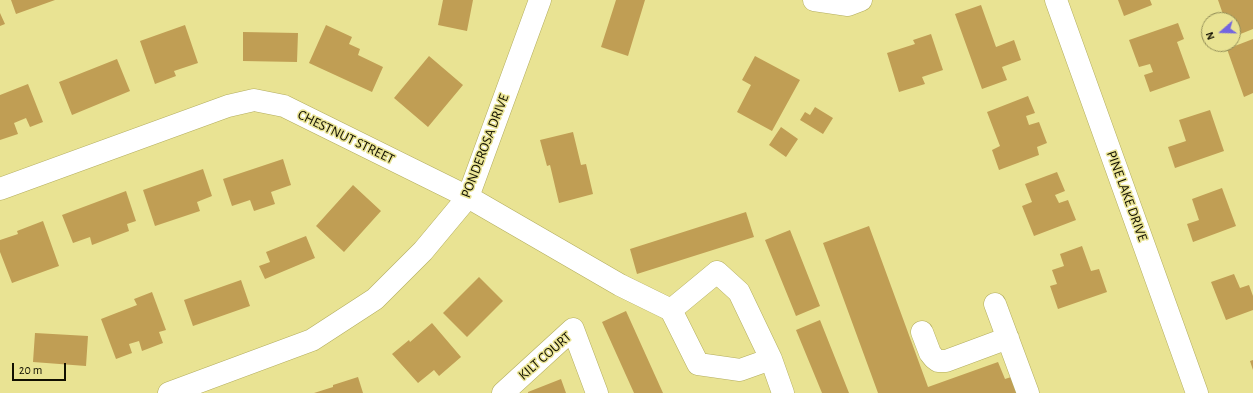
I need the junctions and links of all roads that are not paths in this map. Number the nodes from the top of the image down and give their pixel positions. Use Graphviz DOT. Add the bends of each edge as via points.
graph roads {
  1 [pos="540,0"];
  2 [pos="814,0"];
  3 [pos="861,0"];
  4 [pos="1056,0"];
  5 [pos="0,189"];
  6 [pos="468,197"];
  7 [pos="995,304"];
  8 [pos="671,310"];
  9 [pos="922,332"];
  10 [pos="1008,338"];
  11 [pos="771,359"];
  12 [pos="169,393"];
  13 [pos="503,393"];
  14 [pos="597,393"];
  15 [pos="783,393"];
  16 [pos="1028,393"];
  17 [pos="1197,393"];
  1 -- 6 [label="street, PONDEROSA DRIVE"];
  2 -- 3 [label="street" via="848,5"];
  4 -- 17 [label="street, PINE LAKE DRIVE"];
  5 -- 6 [label="street, CHESTNUT STREET" via="228,106 254,100 284,106"];
  6 -- 8 [label="street, CHESTNUT STREET" via="620,285"];
  6 -- 12 [label="street, PONDEROSA DRIVE" via="424,251 375,299 312,340"];
  7 -- 10 [label="street"];
  8 -- 11 [label="street" via="698,364 740,370"];
  8 -- 11 [label="street" via="717,272 739,292"];
  9 -- 10 [label="street" via="930,353 938,361 946,361"];
  10 -- 16 [label="street"];
  11 -- 15 [label="street"];
  13 -- 14 [label="street, KILT COURT" via="573,329"];
}
